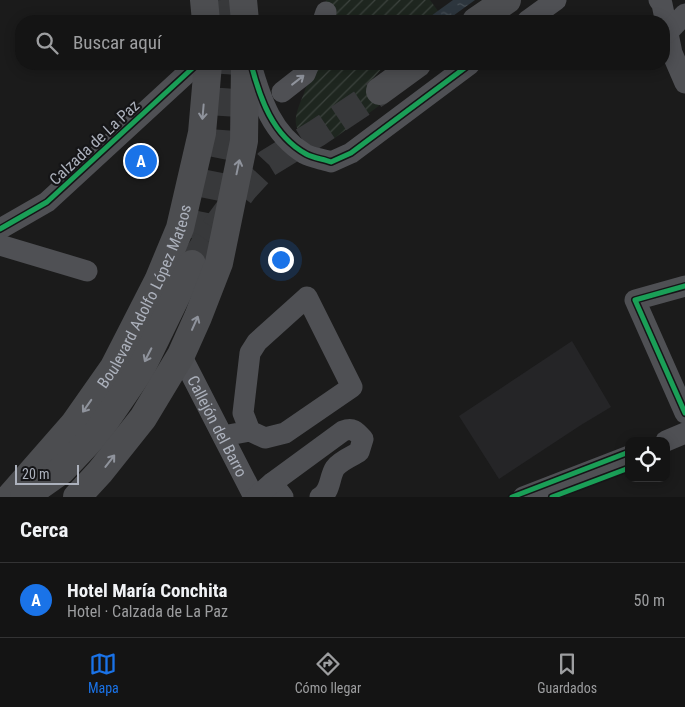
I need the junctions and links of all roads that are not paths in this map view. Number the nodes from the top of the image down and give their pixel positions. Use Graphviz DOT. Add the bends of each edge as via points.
graph roads {
  1 [pos="204,0"];
  2 [pos="243,0"];
  3 [pos="507,0"];
  4 [pos="556,0"];
  5 [pos="658,0"];
  6 [pos="685,14"];
  7 [pos="205,15"];
  8 [pos="244,15"];
  9 [pos="485,15"];
  10 [pos="535,15"];
  11 [pos="664,15"];
  12 [pos="670,31"];
  13 [pos="670,43"];
  14 [pos="190,70"];
  15 [pos="207,70"];
  16 [pos="245,70"];
  17 [pos="253,70"];
  18 [pos="307,70"];
  19 [pos="409,70"];
  20 [pos="462,70"];
  21 [pos="685,83"];
  22 [pos="282,92"];
  23 [pos="380,92"];
  24 [pos="0,229"];
  25 [pos="0,244"];
  26 [pos="192,264"];
  27 [pos="88,271"];
  28 [pos="685,286"];
  29 [pos="181,356"];
  30 [pos="685,413"];
  31 [pos="250,431"];
  32 [pos="685,434"];
  33 [pos="223,436"];
  34 [pos="670,440"];
  35 [pos="685,443"];
  36 [pos="670,449"];
  37 [pos="625,458"];
  38 [pos="625,465"];
  39 [pos="266,494"];
  40 [pos="10,497"];
  41 [pos="24,497"];
  42 [pos="77,497"];
  43 [pos="320,497"];
  44 [pos="523,497"];
  45 [pos="543,497"];
  1 -- 7 [label="main road"];
  2 -- 8 [label="main road"];
  3 -- 9 [label="main road"];
  4 -- 10 [label="street"];
  5 -- 11 [label="street"];
  6 -- 12 [label="street"];
  13 -- 21 [label="street"];
  14 -- 24 [label="street, Calzada de La Paz" via="46,202"];
  15 -- 40 [label="main road, Boulevard Adolfo López Mateos, one-way" via="202,133 180,228 158,281 114,367 74,424"];
  29 -- 16 [label="main road, one-way" via="220,263 244,141"];
  17 -- 20 [label="street" via="260,96 272,120 290,142 306,155 332,162 351,152"];
  22 -- 18 [label="street, one-way"];
  19 -- 23 [label="main road"];
  25 -- 27 [label="street"];
  26 -- 41 [label="main road, one-way" via="141,369 97,432 62,470"];
  28 -- 30 [label="street" via="635,300"];
  29 -- 33 [label="street, Callejón del Barro"];
  42 -- 29 [label="main road, one-way" via="143,418"];
  31 -- 31 [label="street" via="265,438 286,433 352,387 306,298 257,342 250,353 243,413"];
  31 -- 33 [label="street"];
  32 -- 34 [label="street"];
  33 -- 39 [label="street, Callejón del Barro"];
  35 -- 36 [label="street"];
  37 -- 44 [label="street"];
  38 -- 45 [label="street"];
  39 -- 43 [label="street" via="343,431 355,430 363,439 359,452 336,466 328,489"];
}
